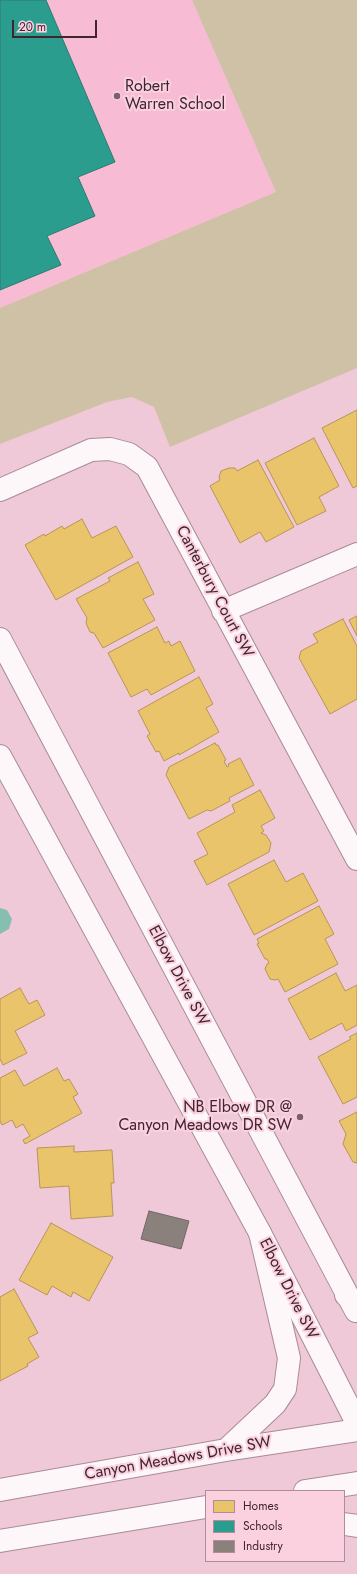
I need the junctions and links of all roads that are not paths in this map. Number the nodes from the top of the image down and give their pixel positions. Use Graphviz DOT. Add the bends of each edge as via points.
graph roads {
  1 [pos="0,490"];
  2 [pos="357,554"];
  3 [pos="223,611"];
  4 [pos="0,639"];
  5 [pos="0,756"];
  6 [pos="357,859"];
  7 [pos="260,1233"];
  8 [pos="352,1300"];
  9 [pos="357,1313"];
  10 [pos="357,1422"];
  11 [pos="357,1430"];
  12 [pos="226,1450"];
  13 [pos="357,1483"];
  14 [pos="0,1490"];
  15 [pos="312,1490"];
  16 [pos="205,1507"];
  17 [pos="345,1524"];
  18 [pos="357,1526"];
  19 [pos="0,1541"];
  1 -- 3 [label="street, Canterbury Court SW" via="91,450 110,449 129,454 147,467"];
  2 -- 3 [label="street"];
  3 -- 6 [label="street, Canterbury Court SW"];
  4 -- 8 [label="street, Elbow Drive SW"];
  5 -- 7 [label="street, Elbow Drive SW"];
  7 -- 10 [label="street, Elbow Drive SW"];
  7 -- 12 [label="street" via="289,1358 285,1389 275,1404"];
  8 -- 9 [label="street, Elbow Drive SW"];
  11 -- 12 [label="street, Canyon Meadows Drive SW"];
  12 -- 14 [label="street, Canyon Meadows Drive SW"];
  13 -- 15 [label="street"];
  16 -- 19 [label="street"];
  17 -- 18 [label="street"];
}
